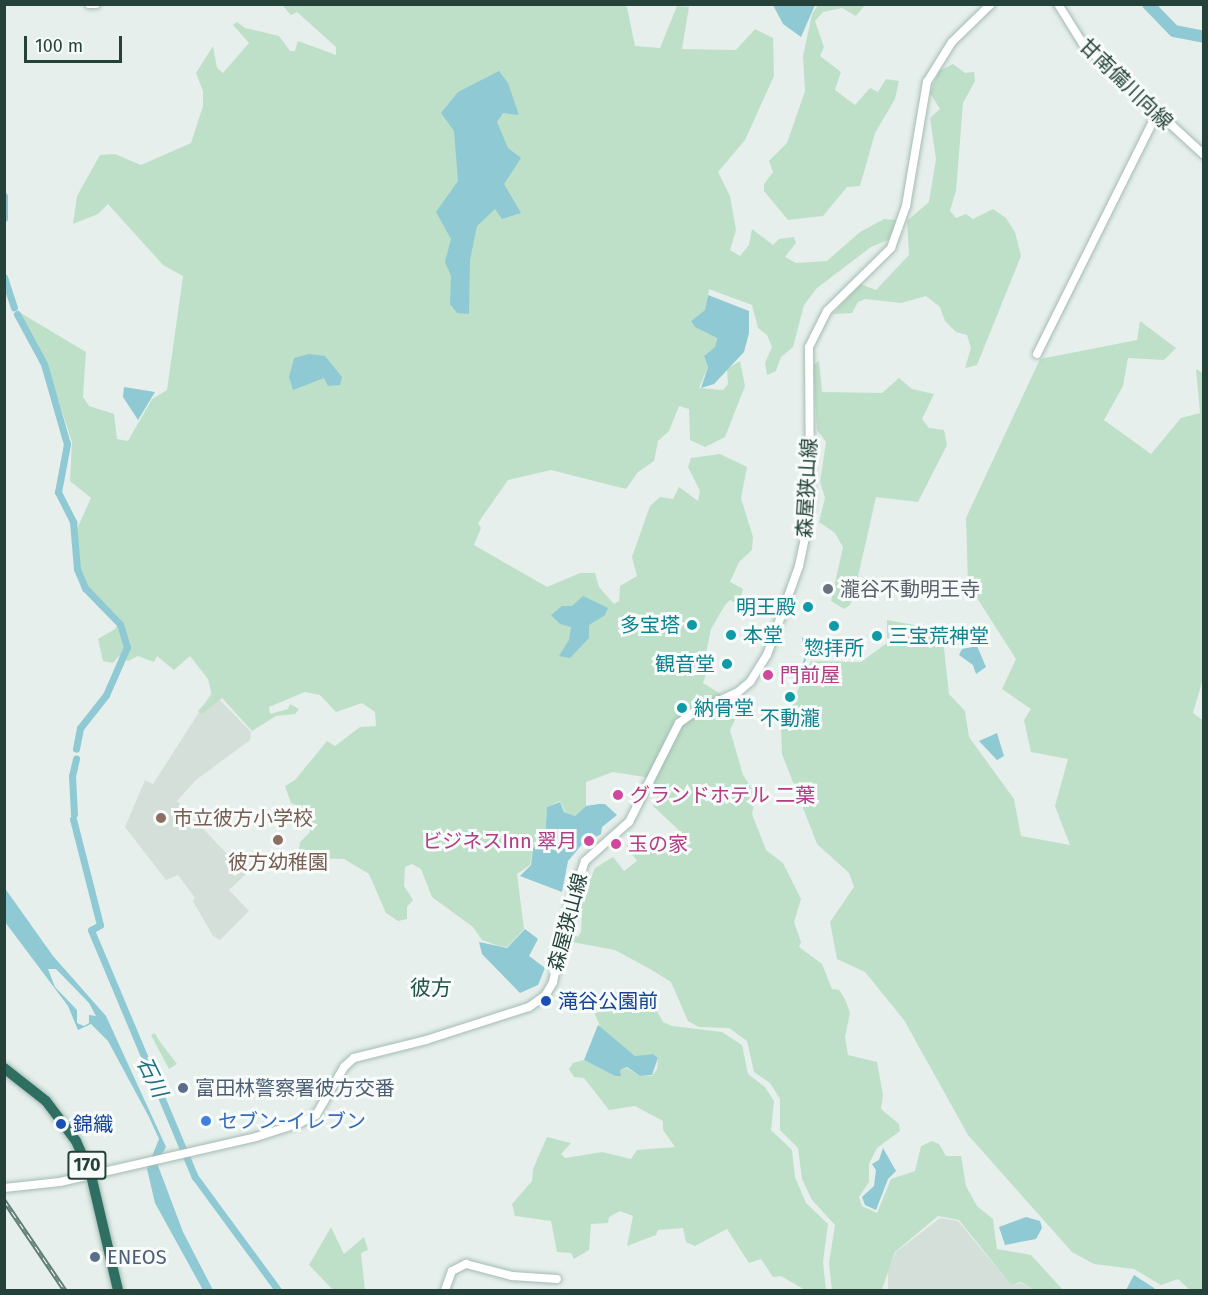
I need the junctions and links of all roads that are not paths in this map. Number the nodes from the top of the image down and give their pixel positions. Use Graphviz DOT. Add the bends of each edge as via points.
graph roads {
  1 [pos="89,4"];
  2 [pos="96,4"];
  3 [pos="991,4"];
  4 [pos="1058,4"];
  5 [pos="1156,115"];
  6 [pos="1203,155"];
  7 [pos="1037,354"];
  8 [pos="4,1068"];
  9 [pos="91,1175"];
  10 [pos="4,1188"];
  11 [pos="557,1279"];
  12 [pos="118,1290"];
  13 [pos="445,1290"];
  1 -- 2 [label="main road"];
  3 -- 9 [label="main road, 森屋狭山線" via="952,42 927,82 906,206 891,249 827,311 809,348 810,493 806,534 799,566 767,655 738,693 679,723 629,822 585,861 569,906 548,992 529,1007 420,1042 354,1058 311,1119 256,1137"];
  4 -- 5 [label="main road, 甘南備川向線" via="1083,44"];
  5 -- 6 [label="main road, 甘南備川向線"];
  5 -- 7 [label="main road"];
  8 -- 9 [label="highway, 170" via="32,1088 56,1113 76,1141"];
  9 -- 10 [label="main road, 森屋狭山線"];
  9 -- 12 [label="highway, 170"];
  11 -- 13 [label="main road" via="512,1276 466,1264 452,1271"];
}
